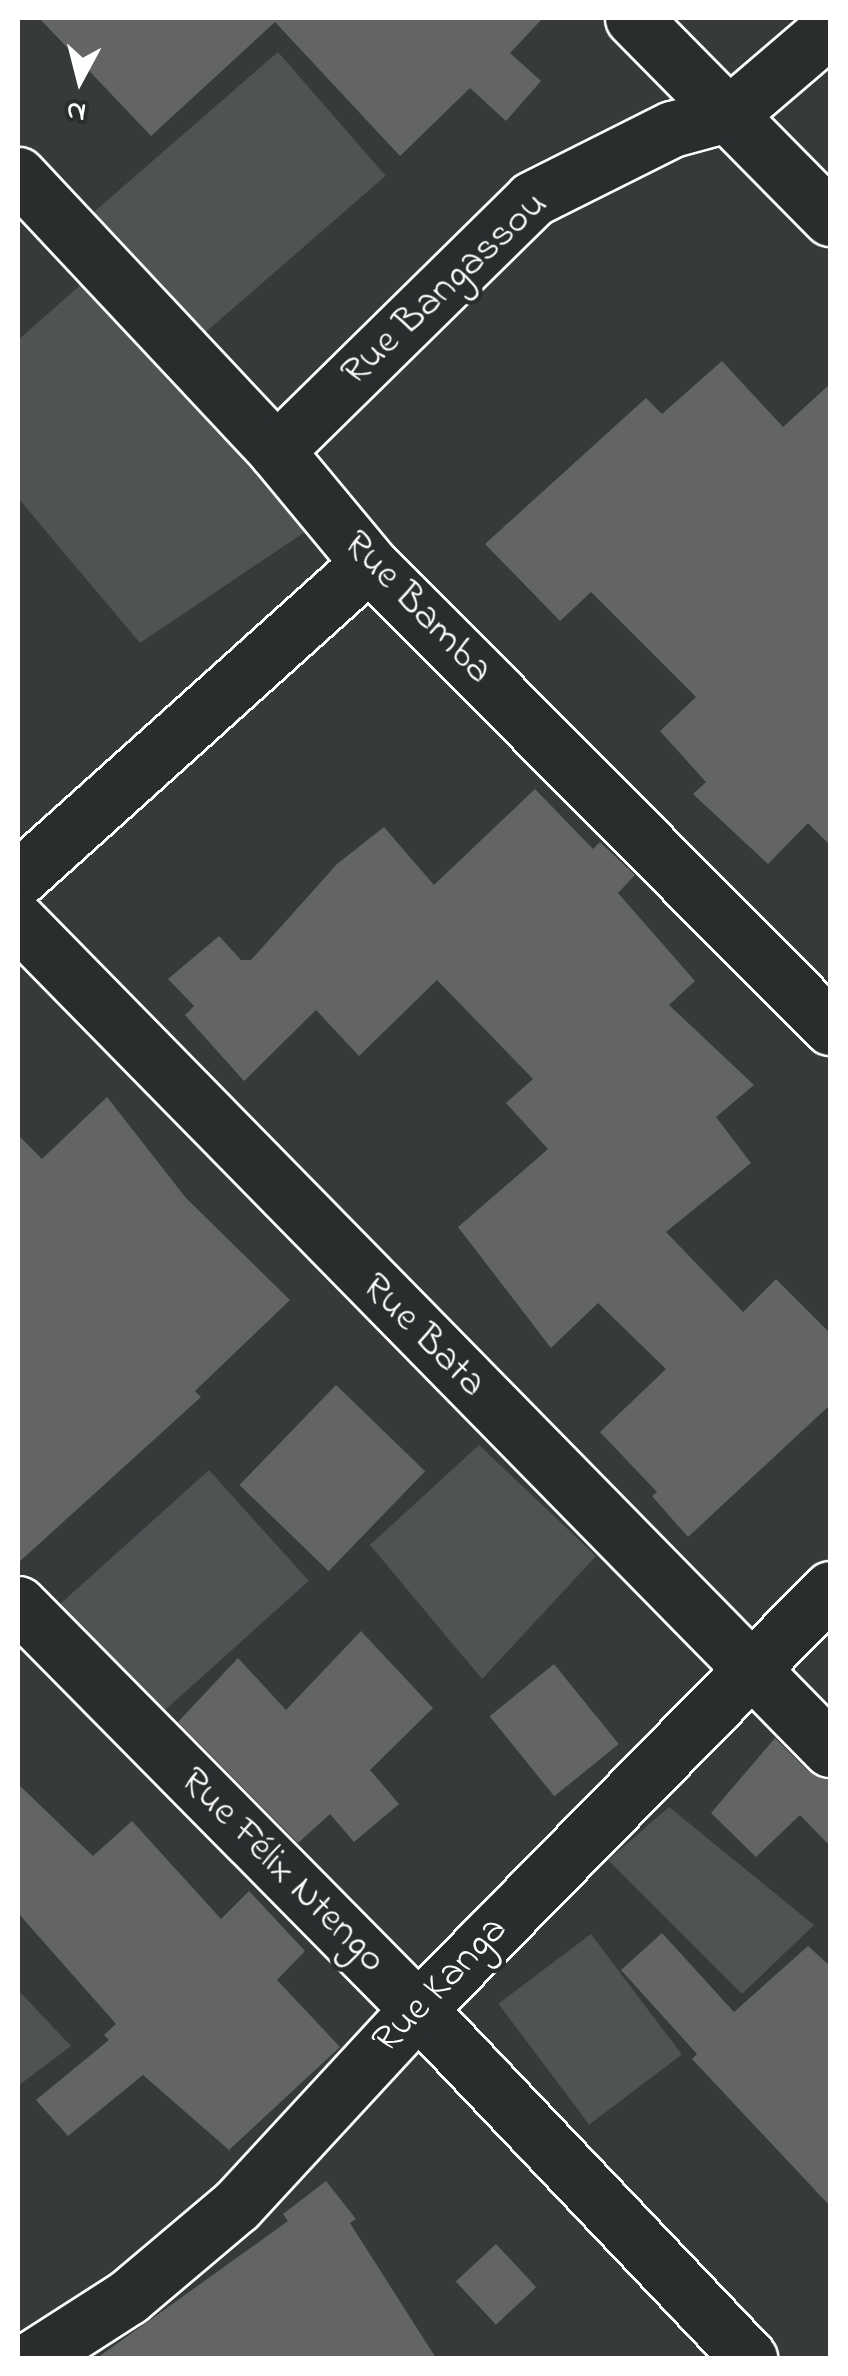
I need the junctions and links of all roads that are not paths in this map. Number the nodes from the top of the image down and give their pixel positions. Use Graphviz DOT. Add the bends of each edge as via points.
graph roads {
  1 [pos="634,18"];
  2 [pos="830,28"];
  3 [pos="731,114"];
  4 [pos="18,175"];
  5 [pos="830,218"];
  6 [pos="276,452"];
  7 [pos="369,563"];
  8 [pos="18,878"];
  9 [pos="18,921"];
  10 [pos="830,1027"];
  11 [pos="830,1589"];
  12 [pos="18,1604"];
  13 [pos="750,1667"];
  14 [pos="830,1749"];
  15 [pos="418,2008"];
  16 [pos="54,2355"];
  17 [pos="749,2358"];
  1 -- 3 [label="street"];
  2 -- 3 [label="street, Rue Bangassou"];
  3 -- 5 [label="street"];
  3 -- 6 [label="street, Rue Bangassou" via="640,143 532,199"];
  4 -- 6 [label="street, Rue Bamba"];
  6 -- 7 [label="street, Rue Bamba"];
  7 -- 8 [label="street"];
  7 -- 10 [label="street, Rue Bamba"];
  9 -- 13 [label="street, Rue Bata"];
  11 -- 13 [label="street, Rue Kanga"];
  12 -- 15 [label="street, Rue Félix Ntengo"];
  13 -- 14 [label="street, Rue Bata"];
  13 -- 15 [label="street, Rue Kanga"];
  15 -- 16 [label="street, Rue Kanga" via="194,2246"];
  15 -- 17 [label="street, Rue Félix Ntengo"];
}
